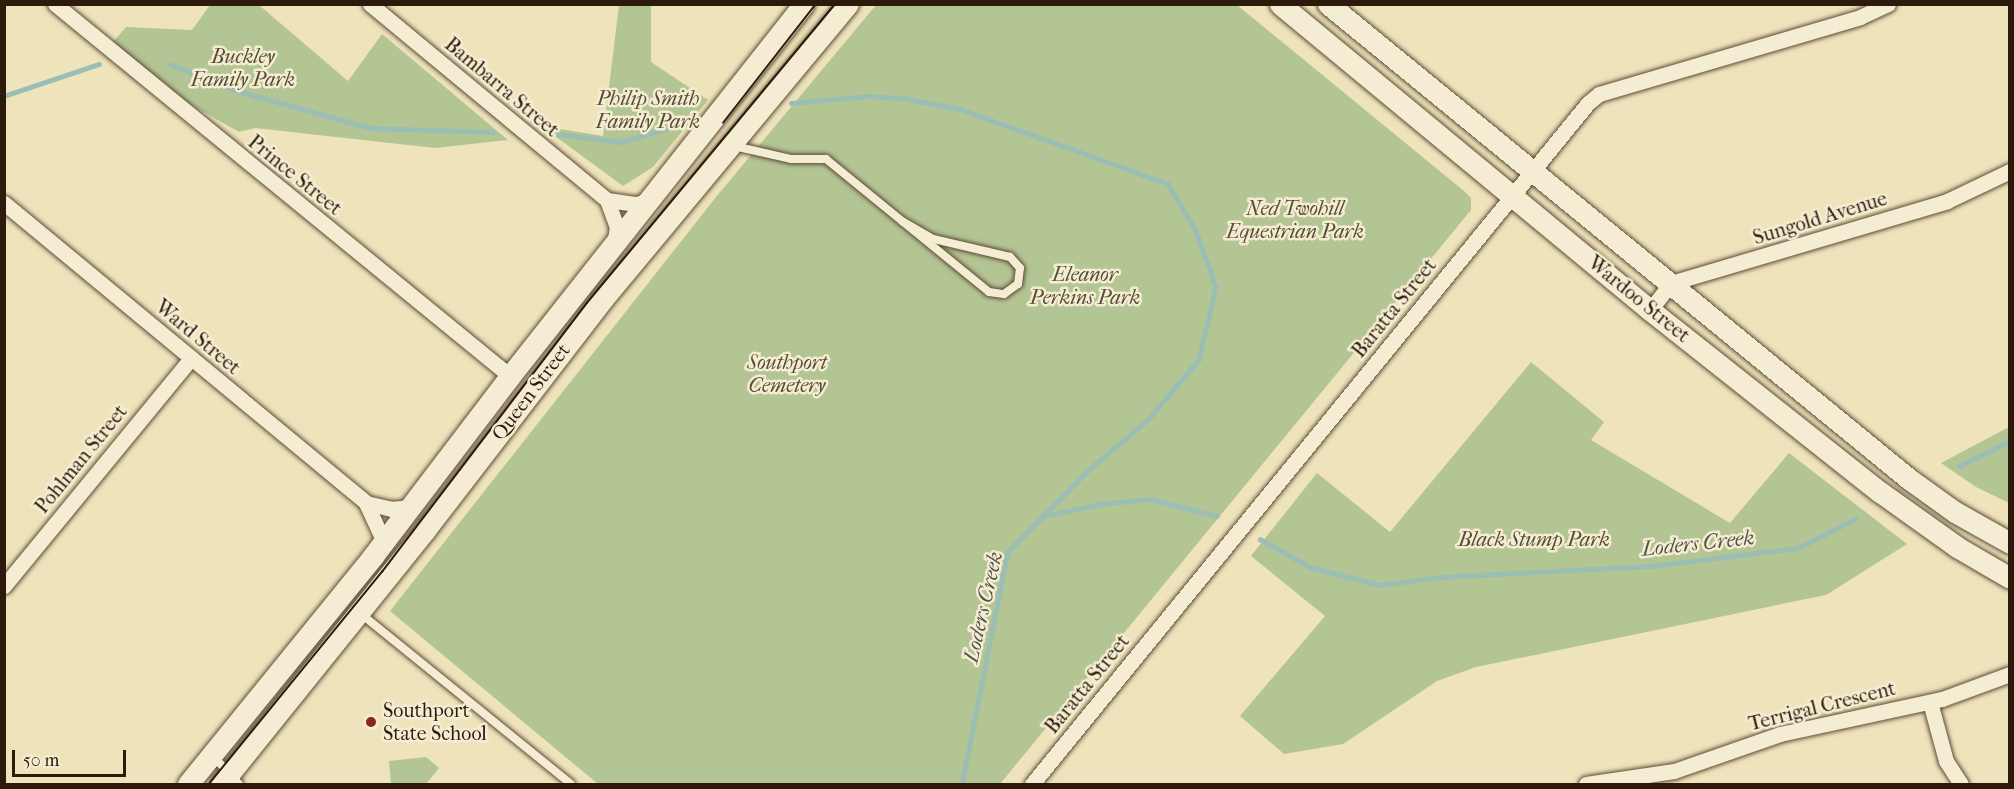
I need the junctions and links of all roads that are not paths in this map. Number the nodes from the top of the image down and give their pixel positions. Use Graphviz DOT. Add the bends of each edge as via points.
graph roads {
  1 [pos="55,4"];
  2 [pos="370,4"];
  3 [pos="804,4"];
  4 [pos="848,4"];
  5 [pos="1280,4"];
  6 [pos="1328,4"];
  7 [pos="1888,4"];
  8 [pos="729,144"];
  9 [pos="1533,171"];
  10 [pos="2010,171"];
  11 [pos="1513,196"];
  12 [pos="651,199"];
  13 [pos="607,200"];
  14 [pos="4,203"];
  15 [pos="902,221"];
  16 [pos="614,245"];
  17 [pos="1671,283"];
  18 [pos="1650,310"];
  19 [pos="191,358"];
  20 [pos="510,376"];
  21 [pos="366,502"];
  22 [pos="411,507"];
  23 [pos="384,542"];
  24 [pos="2010,543"];
  25 [pos="2001,574"];
  26 [pos="4,586"];
  27 [pos="2010,588"];
  28 [pos="360,613"];
  29 [pos="2005,675"];
  30 [pos="1930,702"];
  31 [pos="212,755"];
  32 [pos="230,781"];
  33 [pos="188,784"];
  34 [pos="571,784"];
  35 [pos="1032,784"];
  36 [pos="1586,784"];
  37 [pos="1598,784"];
  38 [pos="1961,784"];
  1 -- 20 [label="street, Prince Street"];
  2 -- 13 [label="street, Bambarra Street"];
  3 -- 12 [label="street, Queen Street"];
  4 -- 8 [label="street, Queen Street"];
  5 -- 11 [label="street, Wardoo Street"];
  6 -- 9 [label="street, Wardoo Street"];
  7 -- 9 [label="street, Baratta Street" via="1860,17 1599,94"];
  8 -- 15 [label="lane" via="795,160 823,158"];
  8 -- 28 [label="street, Queen Street" via="602,300"];
  9 -- 11 [label="street, Baratta Street"];
  9 -- 17 [label="street, Wardoo Street"];
  10 -- 17 [label="street, Sungold Avenue" via="1947,201"];
  11 -- 18 [label="street, Wardoo Street"];
  11 -- 35 [label="street, Baratta Street"];
  12 -- 13 [label="street" via="637,204"];
  12 -- 16 [label="street, Queen Street"];
  13 -- 16 [label="street" via="617,227"];
  14 -- 19 [label="street, Ward Street"];
  15 -- 15 [label="lane" via="933,239 1010,257 1020,268 1018,284 1006,294 989,292"];
  16 -- 20 [label="street, Queen Street"];
  17 -- 18 [label="street"];
  17 -- 24 [label="street, Wardoo Street" via="1909,478 1954,512"];
  18 -- 25 [label="street, Wardoo Street" via="1901,508"];
  19 -- 21 [label="street, Ward Street"];
  19 -- 26 [label="street, Pohlman Street"];
  20 -- 22 [label="street, Queen Street"];
  21 -- 22 [label="street, Ward Street" via="391,509"];
  21 -- 23 [label="street, Ward Street"];
  22 -- 23 [label="street, Queen Street"];
  23 -- 31 [label="street, Queen Street"];
  25 -- 27 [label="street"];
  28 -- 32 [label="street, Queen Street"];
  28 -- 34 [label="lane"];
  29 -- 30 [label="street, Terrigal Crescent"];
  30 -- 37 [label="street, Terrigal Crescent" via="1780,734 1674,771"];
  30 -- 38 [label="street" via="1946,761"];
  31 -- 32 [label="lane"];
  31 -- 33 [label="street, Queen Street"];
  36 -- 37 [label="street, Terrigal Crescent"];
}
